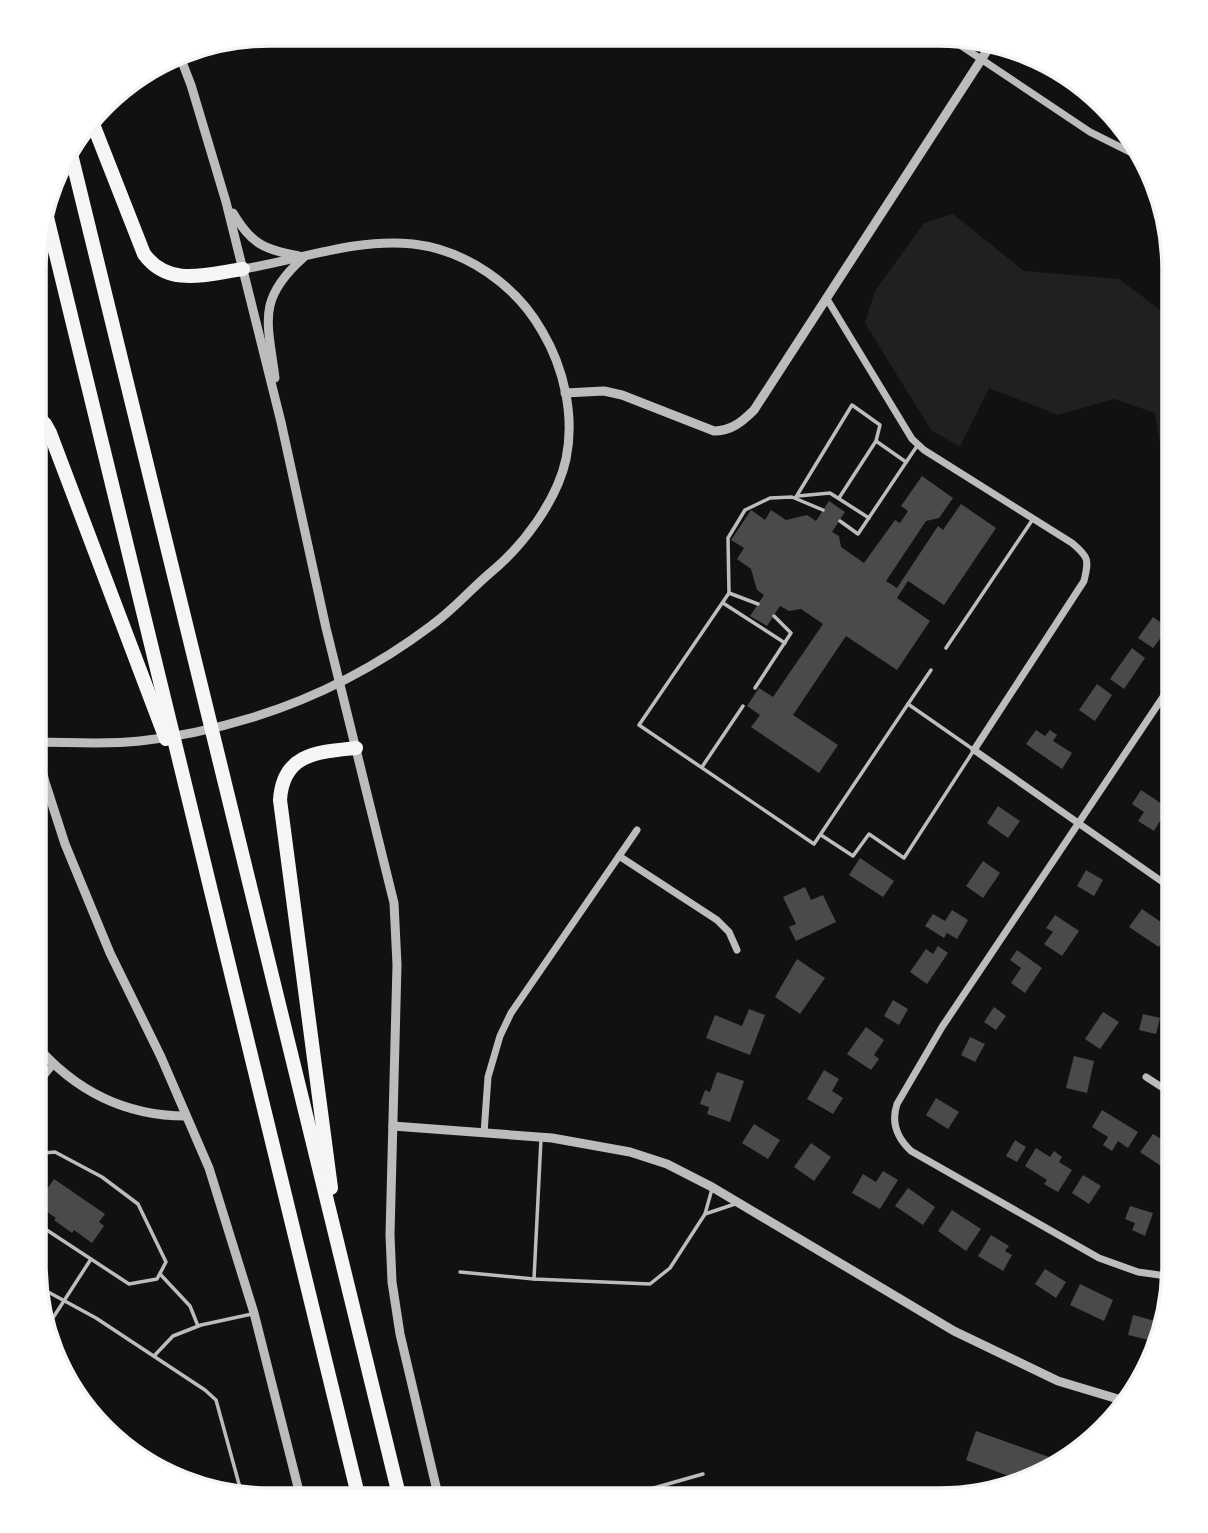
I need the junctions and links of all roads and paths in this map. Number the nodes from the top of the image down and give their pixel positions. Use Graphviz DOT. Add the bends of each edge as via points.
graph roads {
  1 [pos="963,47"];
  2 [pos="987,51"];
  3 [pos="982,59"];
  4 [pos="183,63"];
  5 [pos="95,130"];
  6 [pos="1129,152"];
  7 [pos="73,162"];
  8 [pos="226,202"];
  9 [pos="50,228"];
  10 [pos="304,257"];
  11 [pos="243,269"];
  12 [pos="827,299"];
  13 [pos="565,393"];
  14 [pos="281,422"];
  15 [pos="46,426"];
  16 [pos="876,441"];
  17 [pos="918,444"];
  18 [pos="906,462"];
  19 [pos="796,497"];
  20 [pos="838,498"];
  21 [pos="823,510"];
  22 [pos="869,518"];
  23 [pos="1033,519"];
  24 [pos="839,521"];
  25 [pos="729,593"];
  26 [pos="723,603"];
  27 [pos="758,604"];
  28 [pos="774,616"];
  29 [pos="785,643"];
  30 [pos="946,648"];
  31 [pos="931,670"];
  32 [pos="755,688"];
  33 [pos="1162,698"];
  34 [pos="908,704"];
  35 [pos="743,706"];
  36 [pos="46,740"];
  37 [pos="356,748"];
  38 [pos="974,750"];
  39 [pos="702,767"];
  40 [pos="46,785"];
  41 [pos="187,795"];
  42 [pos="1078,824"];
  43 [pos="637,830"];
  44 [pos="821,835"];
  45 [pos="619,856"];
  46 [pos="1162,882"];
  47 [pos="737,950"];
  48 [pos="46,1057"];
  49 [pos="53,1065"];
  50 [pos="46,1073"];
  51 [pos="1146,1077"];
  52 [pos="1162,1087"];
  53 [pos="186,1116"];
  54 [pos="393,1126"];
  55 [pos="484,1133"];
  56 [pos="541,1137"];
  57 [pos="46,1153"];
  58 [pos="712,1186"];
  59 [pos="737,1203"];
  60 [pos="705,1214"];
  61 [pos="46,1230"];
  62 [pos="340,1258"];
  63 [pos="91,1259"];
  64 [pos="460,1272"];
  65 [pos="160,1273"];
  66 [pos="1162,1275"];
  67 [pos="534,1279"];
  68 [pos="47,1292"];
  69 [pos="64,1302"];
  70 [pos="254,1313"];
  71 [pos="52,1319"];
  72 [pos="198,1326"];
  73 [pos="154,1356"];
  74 [pos="1117,1399"];
  75 [pos="703,1474"];
  76 [pos="239,1485"];
  77 [pos="298,1487"];
  78 [pos="356,1487"];
  79 [pos="397,1487"];
  80 [pos="436,1487"];
  81 [pos="657,1487"];
  1 -- 3 [label="street"];
  2 -- 3 [label="street"];
  3 -- 6 [label="street" via="1090,132"];
  3 -- 12 [label="street"];
  4 -- 8 [label="street"];
  5 -- 11 [label="highway" via="150,262 184,278"];
  7 -- 62 [label="highway"];
  8 -- 10 [label="street" via="256,243"];
  8 -- 11 [label="street"];
  9 -- 41 [label="highway"];
  10 -- 11 [label="street"];
  10 -- 13 [label="street" via="337,248 390,243 432,247 474,263 530,312 558,363"];
  10 -- 14 [label="street" via="275,288 267,314"];
  11 -- 14 [label="street"];
  12 -- 13 [label="street" via="754,410 743,422 724,431 705,429 622,395"];
  12 -- 17 [label="street"];
  13 -- 36 [label="street" via="566,461 538,519 461,602 382,660 326,689 212,728 140,741"];
  14 -- 37 [label="street"];
  15 -- 41 [label="highway"];
  16 -- 18 [label="lane"];
  16 -- 19 [label="lane" via="880,425 852,405"];
  16 -- 20 [label="lane"];
  17 -- 18 [label="lane"];
  17 -- 23 [label="street"];
  18 -- 22 [label="lane"];
  19 -- 20 [label="lane" via="830,492"];
  19 -- 21 [label="lane"];
  19 -- 25 [label="lane" via="771,498 745,510 728,538"];
  20 -- 22 [label="lane"];
  22 -- 24 [label="lane" via="858,534"];
  23 -- 30 [label="lane"];
  23 -- 38 [label="street" via="1086,556 1084,581"];
  25 -- 26 [label="lane"];
  25 -- 27 [label="lane"];
  26 -- 29 [label="lane"];
  26 -- 39 [label="lane" via="639,725"];
  28 -- 29 [label="lane" via="791,633"];
  29 -- 32 [label="lane"];
  31 -- 34 [label="lane"];
  33 -- 42 [label="street"];
  34 -- 38 [label="lane"];
  34 -- 44 [label="lane"];
  35 -- 39 [label="lane"];
  37 -- 54 [label="street" via="394,903"];
  37 -- 62 [label="highway" via="303,758 284,777 280,800"];
  38 -- 42 [label="street"];
  38 -- 44 [label="lane" via="904,858 869,834 853,856"];
  39 -- 44 [label="lane" via="814,844"];
  40 -- 53 [label="street" via="110,953"];
  41 -- 78 [label="highway"];
  42 -- 46 [label="street"];
  42 -- 66 [label="street" via="942,1027 897,1104 894,1118 899,1138 911,1151 1099,1258"];
  43 -- 45 [label="street"];
  45 -- 47 [label="street" via="717,920"];
  45 -- 55 [label="street" via="511,1013 488,1077"];
  48 -- 49 [label="street"];
  49 -- 50 [label="street"];
  49 -- 53 [label="street" via="116,1104 162,1116"];
  51 -- 52 [label="street"];
  53 -- 70 [label="street" via="209,1168"];
  54 -- 55 [label="street"];
  54 -- 80 [label="street" via="392,1282"];
  55 -- 56 [label="street"];
  56 -- 58 [label="street" via="630,1152"];
  56 -- 67 [label="lane"];
  57 -- 65 [label="lane" via="55,1152 102,1177 138,1204 166,1262"];
  58 -- 59 [label="street"];
  58 -- 60 [label="lane"];
  59 -- 60 [label="lane"];
  59 -- 74 [label="street" via="954,1331 1058,1381"];
  60 -- 67 [label="lane" via="670,1268 650,1284"];
  61 -- 63 [label="lane"];
  62 -- 79 [label="highway"];
  63 -- 65 [label="lane" via="129,1284 157,1279"];
  63 -- 69 [label="lane"];
  64 -- 67 [label="lane"];
  65 -- 72 [label="lane" via="190,1306"];
  68 -- 69 [label="lane"];
  69 -- 71 [label="lane"];
  69 -- 73 [label="lane"];
  70 -- 72 [label="lane"];
  70 -- 77 [label="street"];
  72 -- 73 [label="lane" via="173,1336"];
  73 -- 76 [label="lane" via="216,1399"];
  75 -- 81 [label="lane"];
}
